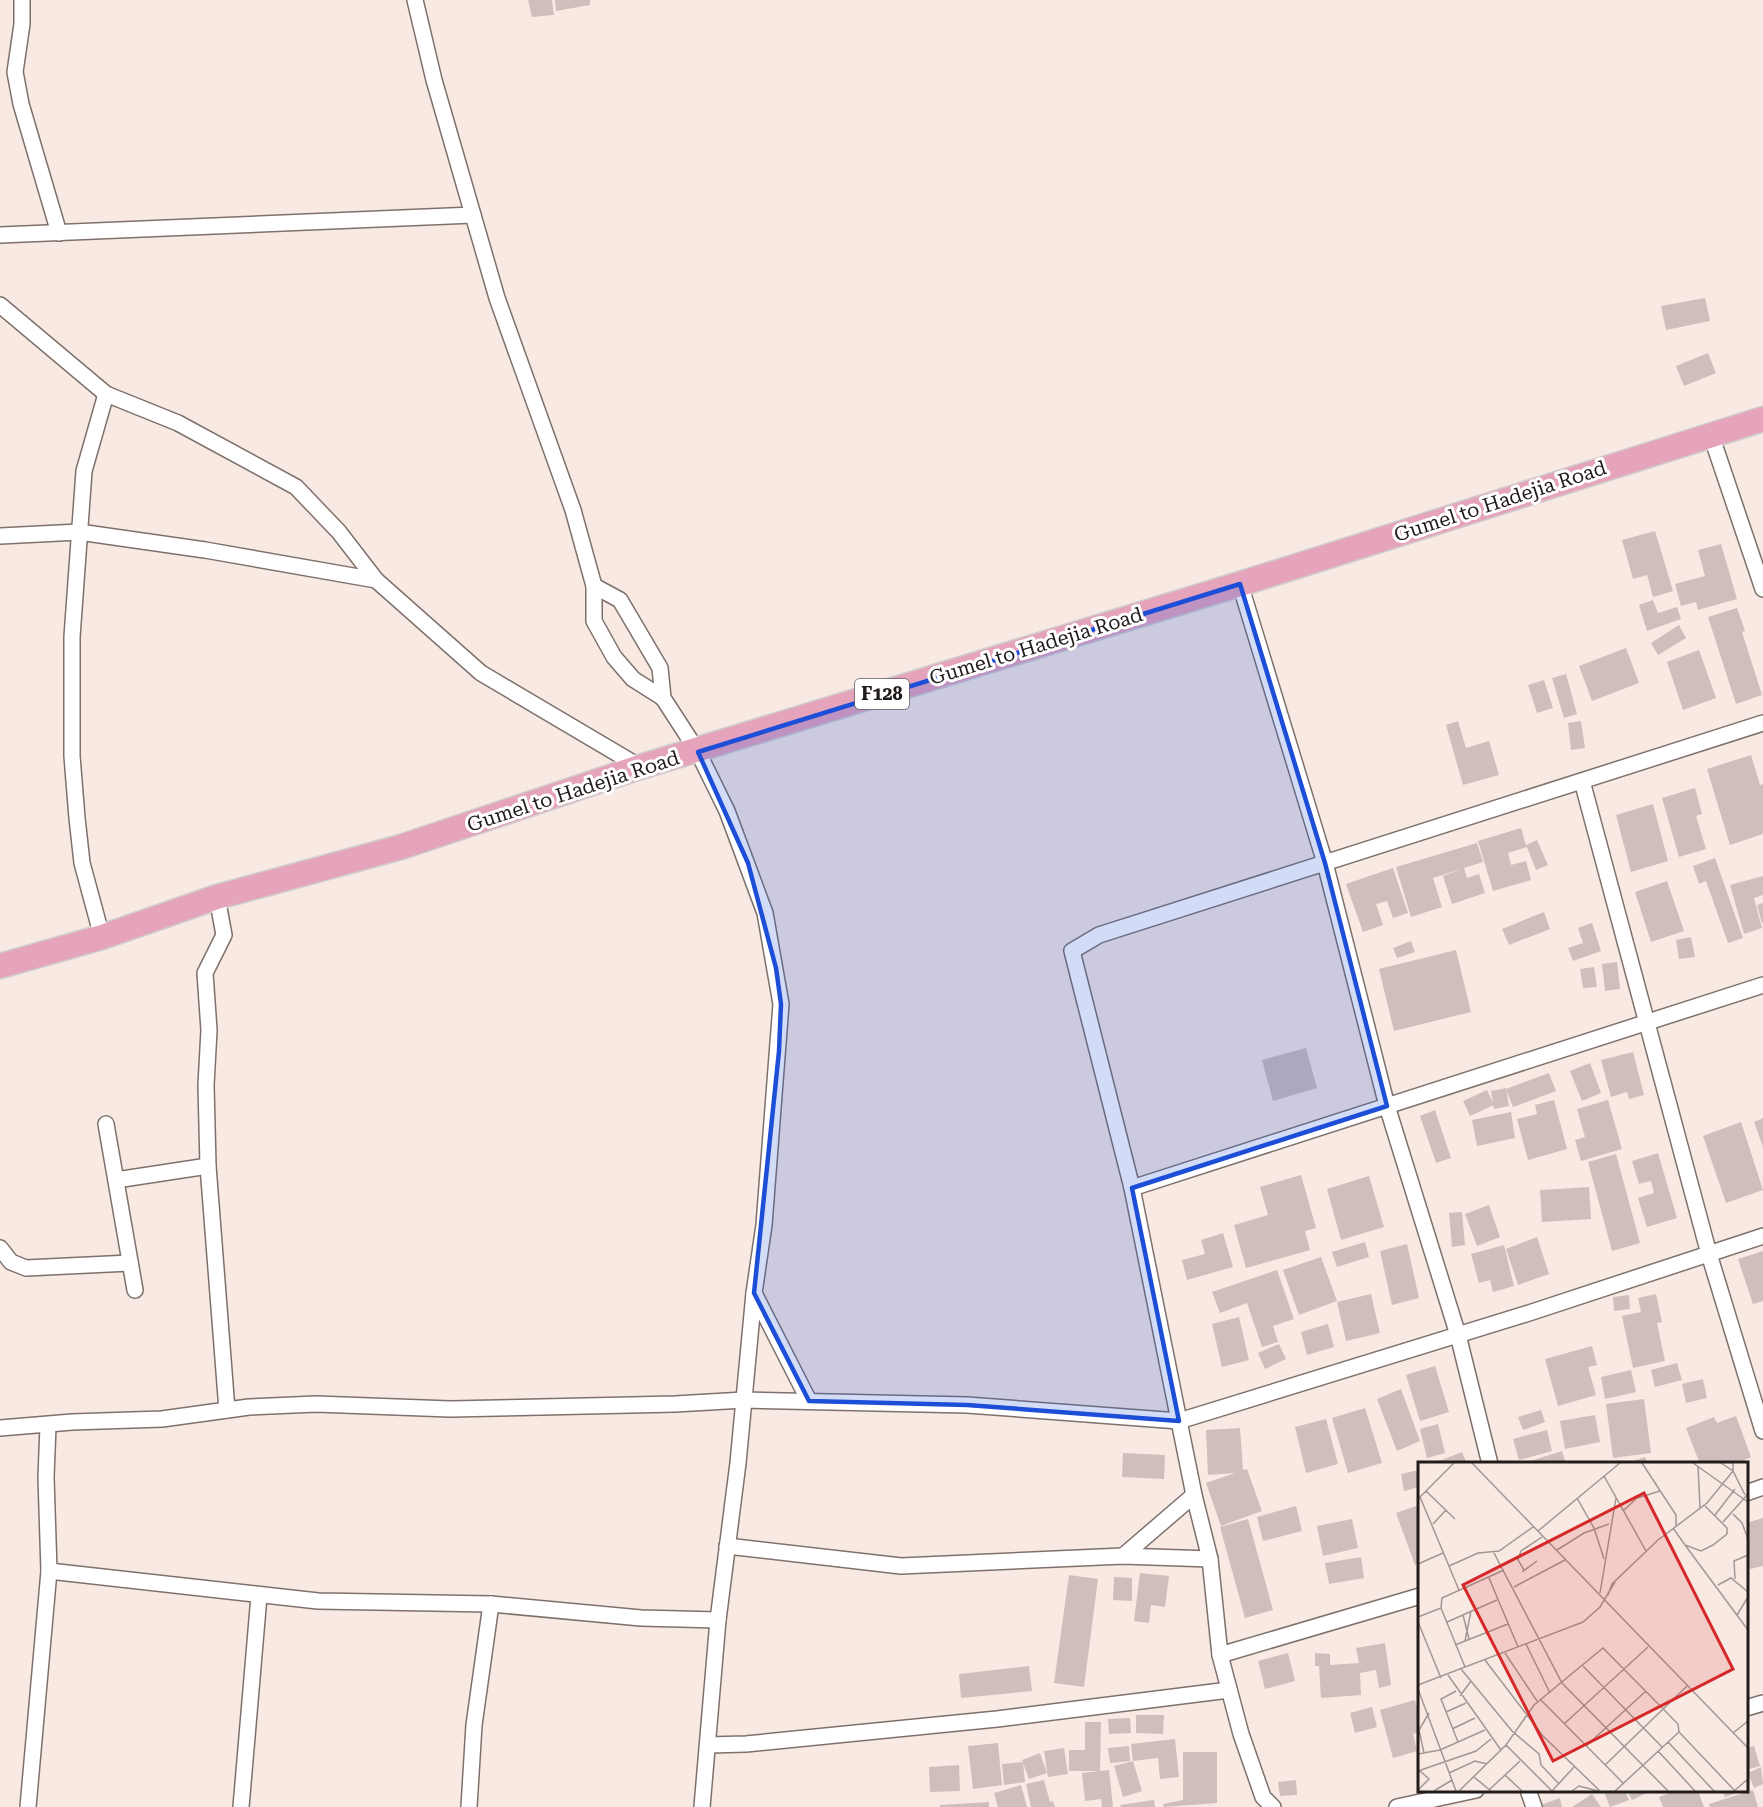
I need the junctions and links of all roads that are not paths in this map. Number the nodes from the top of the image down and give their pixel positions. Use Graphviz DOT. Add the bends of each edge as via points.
graph roads {
  1 [pos="22,0"];
  2 [pos="415,0"];
  3 [pos="473,215"];
  4 [pos="59,232"];
  5 [pos="0,235"];
  6 [pos="0,305"];
  7 [pos="106,394"];
  8 [pos="1763,419"];
  9 [pos="1711,435"];
  10 [pos="79,532"];
  11 [pos="0,536"];
  12 [pos="376,580"];
  13 [pos="1240,584"];
  14 [pos="594,586"];
  15 [pos="1763,589"];
  16 [pos="663,698"];
  17 [pos="1763,723"];
  18 [pos="698,752"];
  19 [pos="640,767"];
  20 [pos="1582,781"];
  21 [pos="1325,863"];
  22 [pos="217,897"];
  23 [pos="102,937"];
  24 [pos="0,966"];
  25 [pos="1763,986"];
  26 [pos="1647,1023"];
  27 [pos="1387,1106"];
  28 [pos="106,1124"];
  29 [pos="208,1166"];
  30 [pos="116,1180"];
  31 [pos="1132,1188"];
  32 [pos="1763,1236"];
  33 [pos="0,1248"];
  34 [pos="1709,1254"];
  35 [pos="130,1263"];
  36 [pos="135,1290"];
  37 [pos="754,1293"];
  38 [pos="1458,1335"];
  39 [pos="744,1400"];
  40 [pos="809,1401"];
  41 [pos="226,1410"];
  42 [pos="1179,1421"];
  43 [pos="48,1426"];
  44 [pos="0,1428"];
  45 [pos="1763,1431"];
  46 [pos="1490,1462"];
  47 [pos="1763,1487"];
  48 [pos="1748,1491"];
  49 [pos="1194,1495"];
  50 [pos="727,1546"];
  51 [pos="1123,1556"];
  52 [pos="1210,1558"];
  53 [pos="49,1571"];
  54 [pos="258,1596"];
  55 [pos="1418,1596"];
  56 [pos="490,1604"];
  57 [pos="718,1620"];
  58 [pos="1220,1655"];
  59 [pos="1229,1690"];
  60 [pos="1763,1703"];
  61 [pos="1748,1707"];
  62 [pos="708,1745"];
  63 [pos="1471,1792"];
  64 [pos="1528,1792"];
  65 [pos="28,1807"];
  66 [pos="241,1807"];
  67 [pos="469,1807"];
  68 [pos="702,1807"];
  69 [pos="1273,1807"];
  70 [pos="1397,1807"];
  71 [pos="1534,1807"];
  1 -- 4 [label="street" via="15,72"];
  2 -- 3 [label="street"];
  3 -- 4 [label="street"];
  3 -- 14 [label="street" via="497,298 573,510"];
  4 -- 5 [label="street"];
  6 -- 7 [label="street"];
  7 -- 10 [label="street" via="84,471"];
  7 -- 12 [label="street" via="178,423 296,487 339,532"];
  8 -- 9 [label="main road, Gumel to Hadejia Road / F128"];
  9 -- 13 [label="main road, Gumel to Hadejia Road / F128"];
  9 -- 15 [label="street"];
  10 -- 11 [label="street"];
  10 -- 12 [label="street"];
  10 -- 23 [label="street" via="72,637 72,756 82,862"];
  12 -- 19 [label="street" via="482,674"];
  13 -- 18 [label="main road, Gumel to Hadejia Road / F128"];
  13 -- 21 [label="street"];
  14 -- 16 [label="street" via="620,600 660,668"];
  14 -- 16 [label="street" via="594,621 614,657 633,679"];
  16 -- 18 [label="street"];
  17 -- 20 [label="street"];
  18 -- 19 [label="main road, Gumel to Hadejia Road / F128"];
  18 -- 37 [label="street" via="731,821 765,913 781,1004 764,1225"];
  19 -- 22 [label="main road, Gumel to Hadejia Road / F128" via="401,847"];
  20 -- 21 [label="street"];
  20 -- 26 [label="street"];
  21 -- 27 [label="street"];
  21 -- 31 [label="street" via="1099,935 1072,951"];
  22 -- 23 [label="main road, Gumel to Hadejia Road / F128"];
  22 -- 29 [label="street" via="225,934 205,973 209,1030"];
  23 -- 24 [label="main road, Gumel to Hadejia Road / F128"];
  25 -- 26 [label="street"];
  26 -- 27 [label="street"];
  26 -- 34 [label="street"];
  27 -- 31 [label="street"];
  27 -- 38 [label="street"];
  28 -- 30 [label="street"];
  29 -- 30 [label="street"];
  29 -- 41 [label="street"];
  30 -- 35 [label="street"];
  31 -- 42 [label="street"];
  32 -- 34 [label="street"];
  33 -- 35 [label="street" via="11,1262 26,1268"];
  34 -- 38 [label="street"];
  34 -- 45 [label="street"];
  35 -- 36 [label="street"];
  37 -- 39 [label="street"];
  37 -- 40 [label="street"];
  38 -- 42 [label="street"];
  38 -- 46 [label="street"];
  39 -- 40 [label="street"];
  39 -- 41 [label="street" via="450,1409 316,1404"];
  39 -- 50 [label="street"];
  40 -- 42 [label="street" via="967,1405"];
  41 -- 43 [label="street" via="162,1419"];
  42 -- 49 [label="street"];
  43 -- 44 [label="street"];
  43 -- 53 [label="street"];
  47 -- 48 [label="street"];
  49 -- 51 [label="street"];
  49 -- 52 [label="street"];
  50 -- 51 [label="street" via="901,1566"];
  50 -- 57 [label="street"];
  51 -- 52 [label="street"];
  52 -- 58 [label="street"];
  53 -- 54 [label="street"];
  53 -- 65 [label="street"];
  54 -- 56 [label="street"];
  54 -- 66 [label="street"];
  55 -- 58 [label="street"];
  56 -- 57 [label="street" via="641,1618"];
  56 -- 67 [label="street" via="474,1725"];
  57 -- 62 [label="street"];
  58 -- 59 [label="street"];
  59 -- 62 [label="street" via="997,1719"];
  59 -- 69 [label="street" via="1263,1797"];
  60 -- 61 [label="street"];
  62 -- 68 [label="street"];
  63 -- 70 [label="street"];
  64 -- 71 [label="street"];
}
